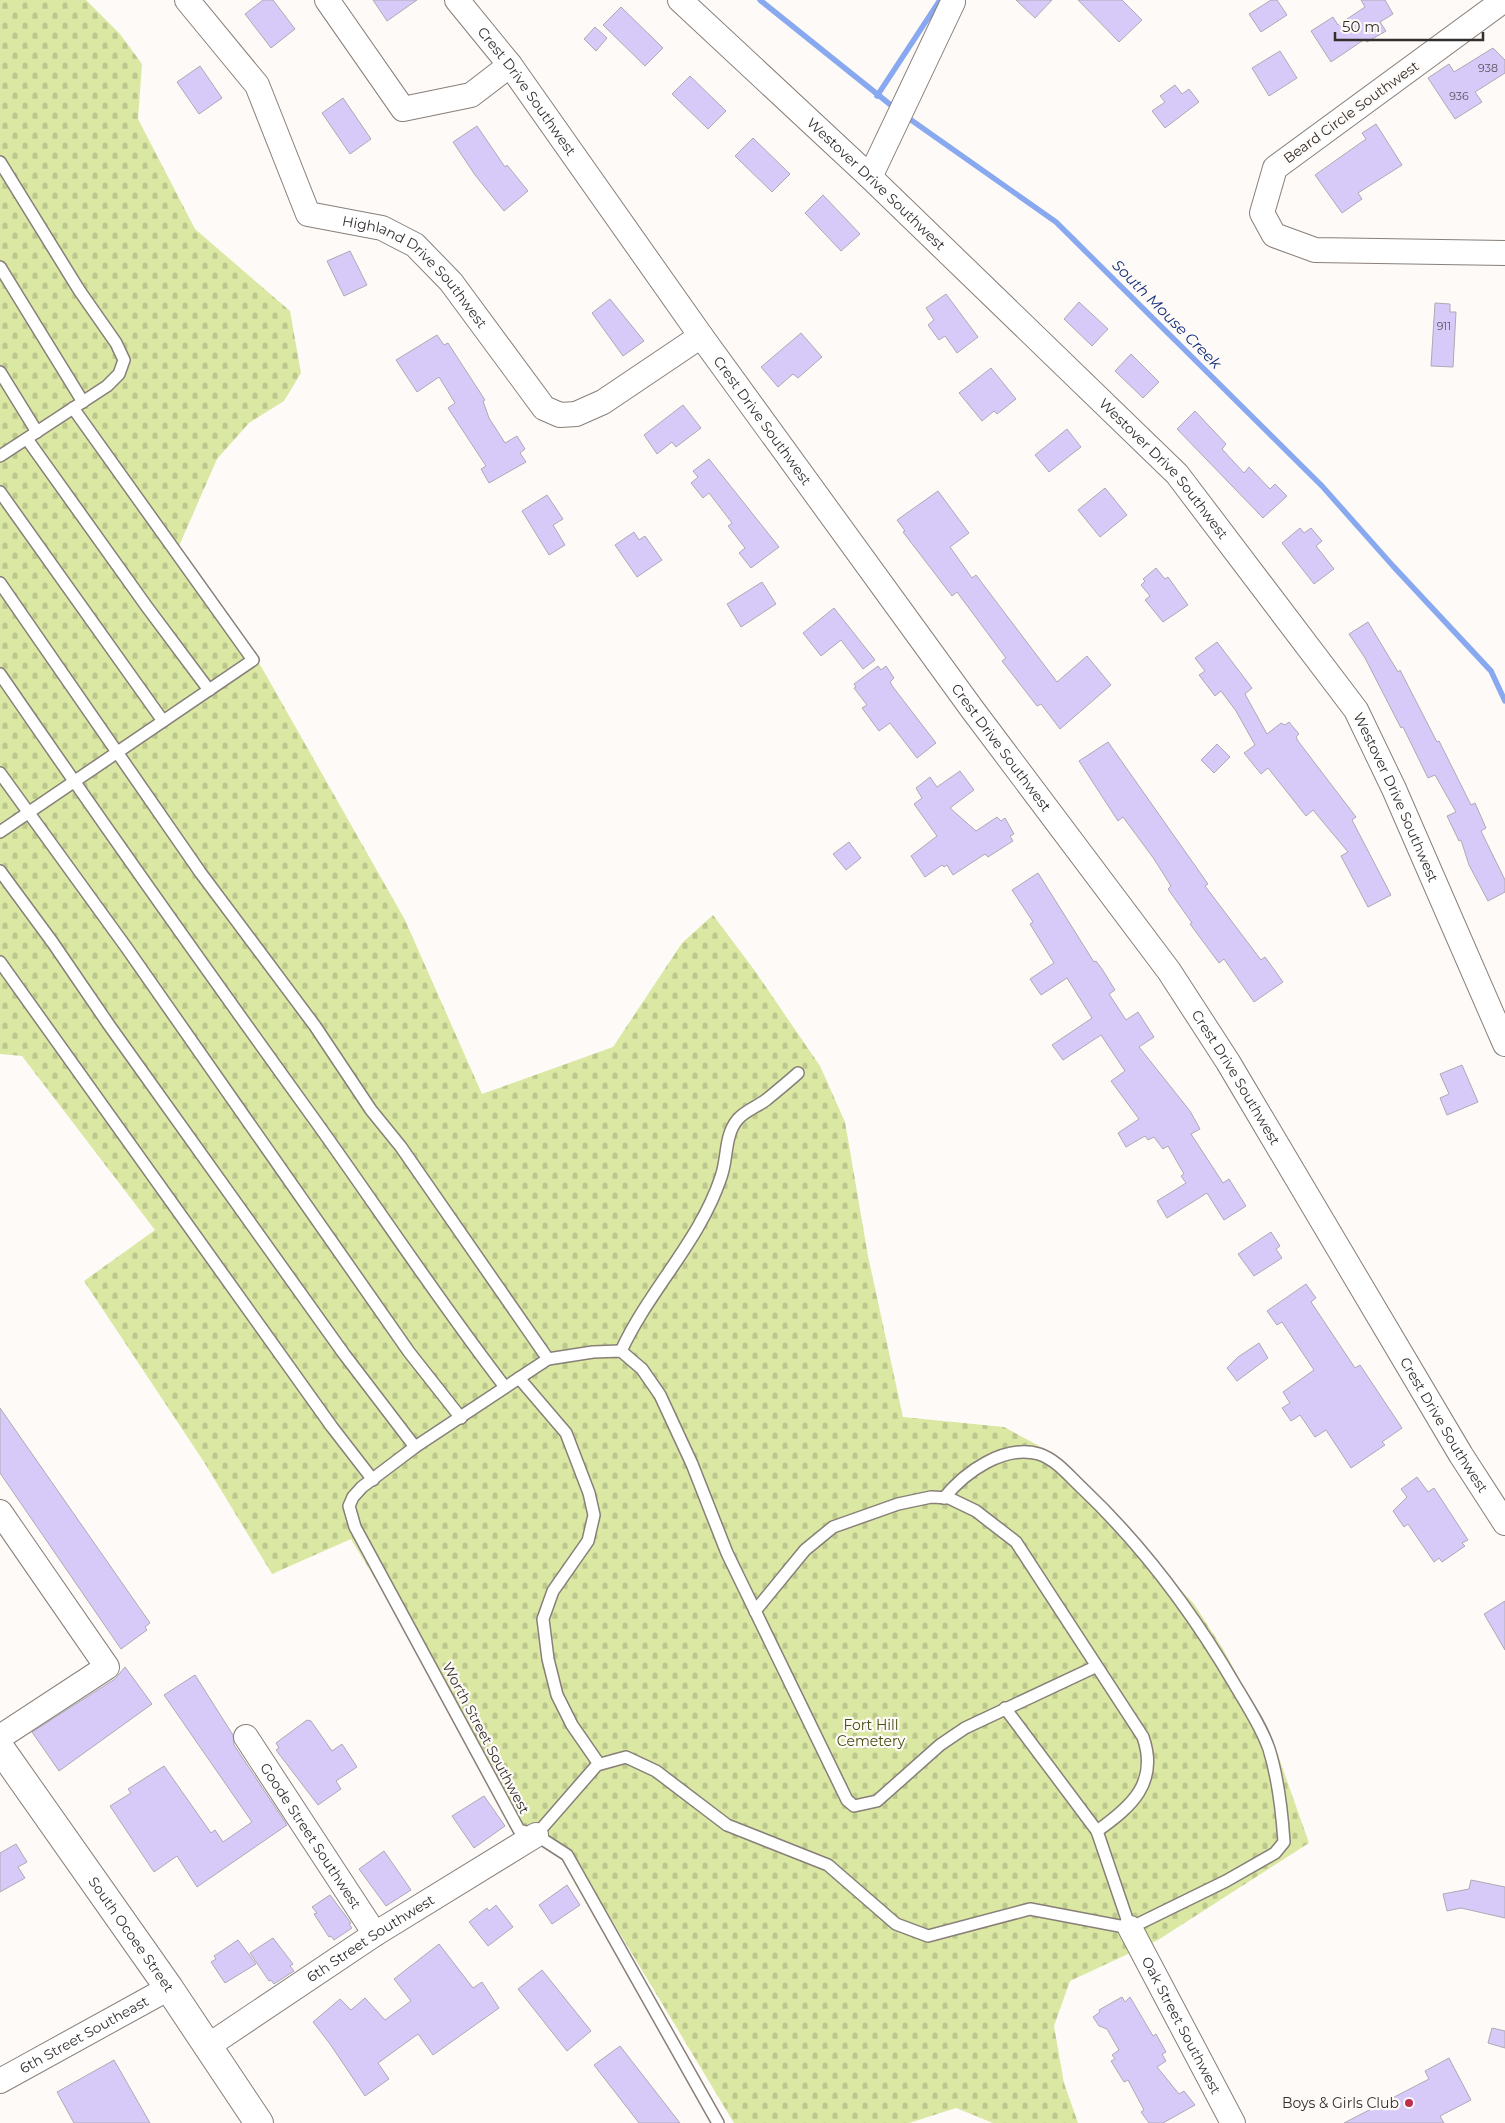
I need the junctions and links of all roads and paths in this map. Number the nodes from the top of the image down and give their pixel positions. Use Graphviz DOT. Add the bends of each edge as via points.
graph roads {
  1 [pos="187,0"];
  2 [pos="327,0"];
  3 [pos="457,0"];
  4 [pos="680,0"];
  5 [pos="1504,0"];
  6 [pos="953,2"];
  7 [pos="510,65"];
  8 [pos="0,162"];
  9 [pos="870,177"];
  10 [pos="1505,253"];
  11 [pos="0,267"];
  12 [pos="701,336"];
  13 [pos="0,372"];
  14 [pos="83,402"];
  15 [pos="72,408"];
  16 [pos="32,436"];
  17 [pos="0,456"];
  18 [pos="0,492"];
  19 [pos="0,583"];
  20 [pos="0,674"];
  21 [pos="209,690"];
  22 [pos="163,721"];
  23 [pos="119,752"];
  24 [pos="0,773"];
  25 [pos="73,782"];
  26 [pos="27,813"];
  27 [pos="0,832"];
  28 [pos="0,871"];
  29 [pos="0,962"];
  30 [pos="1505,1044"];
  31 [pos="798,1073"];
  32 [pos="621,1351"];
  33 [pos="548,1359"];
  34 [pos="519,1378"];
  35 [pos="505,1387"];
  36 [pos="460,1418"];
  37 [pos="416,1448"];
  38 [pos="373,1480"];
  39 [pos="944,1498"];
  40 [pos="0,1512"];
  41 [pos="1505,1523"];
  42 [pos="754,1611"];
  43 [pos="1095,1667"];
  44 [pos="1005,1708"];
  45 [pos="0,1737"];
  46 [pos="246,1737"];
  47 [pos="0,1748"];
  48 [pos="600,1764"];
  49 [pos="1097,1831"];
  50 [pos="536,1835"];
  51 [pos="1130,1928"];
  52 [pos="375,1934"];
  53 [pos="169,1988"];
  54 [pos="208,2046"];
  55 [pos="0,2080"];
  56 [pos="259,2123"];
  57 [pos="718,2123"];
  58 [pos="1233,2123"];
  1 -- 12 [label="street, Highland Drive Southwest" via="257,85 308,214 382,228 415,245 451,282 544,408 560,415 576,414 594,406"];
  2 -- 7 [label="street" via="404,109 471,96"];
  3 -- 7 [label="street, Crest Drive Southwest"];
  4 -- 9 [label="street, Westover Drive Southwest"];
  5 -- 10 [label="street, Beard Circle Southwest" via="1275,168 1262,213 1274,235 1315,250"];
  6 -- 9 [label="street"];
  7 -- 12 [label="street, Crest Drive Southwest"];
  8 -- 14 [label="lane" via="124,360 119,374"];
  9 -- 30 [label="street, Westover Drive Southwest" via="1177,474 1356,710 1394,789"];
  11 -- 14 [label="lane"];
  12 -- 41 [label="street, Crest Drive Southwest" via="978,717 1169,971 1228,1062 1461,1455"];
  13 -- 16 [label="lane"];
  14 -- 15 [label="lane"];
  15 -- 16 [label="lane"];
  15 -- 21 [label="lane" via="253,660"];
  16 -- 17 [label="lane"];
  16 -- 21 [label="lane" via="147,607"];
  18 -- 22 [label="lane"];
  19 -- 23 [label="lane"];
  20 -- 25 [label="lane"];
  21 -- 22 [label="lane"];
  22 -- 23 [label="lane"];
  23 -- 25 [label="lane"];
  23 -- 33 [label="lane" via="200,872 315,1026"];
  24 -- 26 [label="lane"];
  25 -- 26 [label="lane"];
  25 -- 35 [label="lane"];
  26 -- 27 [label="lane"];
  26 -- 36 [label="lane" via="126,947 409,1352"];
  28 -- 37 [label="lane" via="344,1354"];
  29 -- 38 [label="lane"];
  31 -- 32 [label="lane" via="738,1118 728,1137 722,1176 700,1224 634,1323"];
  32 -- 33 [label="lane"];
  32 -- 42 [label="lane" via="642,1368 660,1395"];
  33 -- 34 [label="lane"];
  34 -- 35 [label="lane"];
  34 -- 48 [label="lane" via="566,1433 594,1515 588,1541 554,1591 543,1620 557,1695 572,1725"];
  35 -- 36 [label="lane"];
  36 -- 37 [label="lane"];
  37 -- 38 [label="lane"];
  38 -- 50 [label="lane, Worth Street Southwest" via="353,1497 349,1506 354,1526 519,1830"];
  39 -- 42 [label="lane" via="931,1497 898,1504 833,1528 804,1550"];
  39 -- 43 [label="lane" via="976,1511 1016,1542"];
  39 -- 51 [label="lane" via="954,1486 988,1461 1018,1452 1052,1459 1118,1523 1173,1590 1205,1634 1269,1748 1282,1812 1284,1842 1275,1853 1226,1881"];
  40 -- 45 [label="street" via="107,1667"];
  42 -- 44 [label="lane" via="847,1800 854,1806 877,1801 940,1744"];
  43 -- 44 [label="lane"];
  43 -- 49 [label="lane" via="1135,1722 1149,1754 1142,1789 1116,1818"];
  44 -- 49 [label="lane"];
  46 -- 52 [label="street, Goode Street Southwest"];
  47 -- 53 [label="street, South Ocoee Street"];
  48 -- 50 [label="lane"];
  48 -- 51 [label="lane" via="626,1757 656,1771 727,1825 828,1865 896,1924 928,1936 1030,1909"];
  49 -- 51 [label="lane"];
  50 -- 52 [label="street, 6th Street Southwest"];
  50 -- 57 [label="lane, Worth Street Southwest" via="567,1855"];
  51 -- 58 [label="street, Oak Street Southwest"];
  52 -- 54 [label="street, 6th Street Southwest"];
  53 -- 54 [label="street, South Ocoee Street"];
  53 -- 55 [label="street, 6th Street Southeast"];
  54 -- 56 [label="street, South Ocoee Street"];
}
